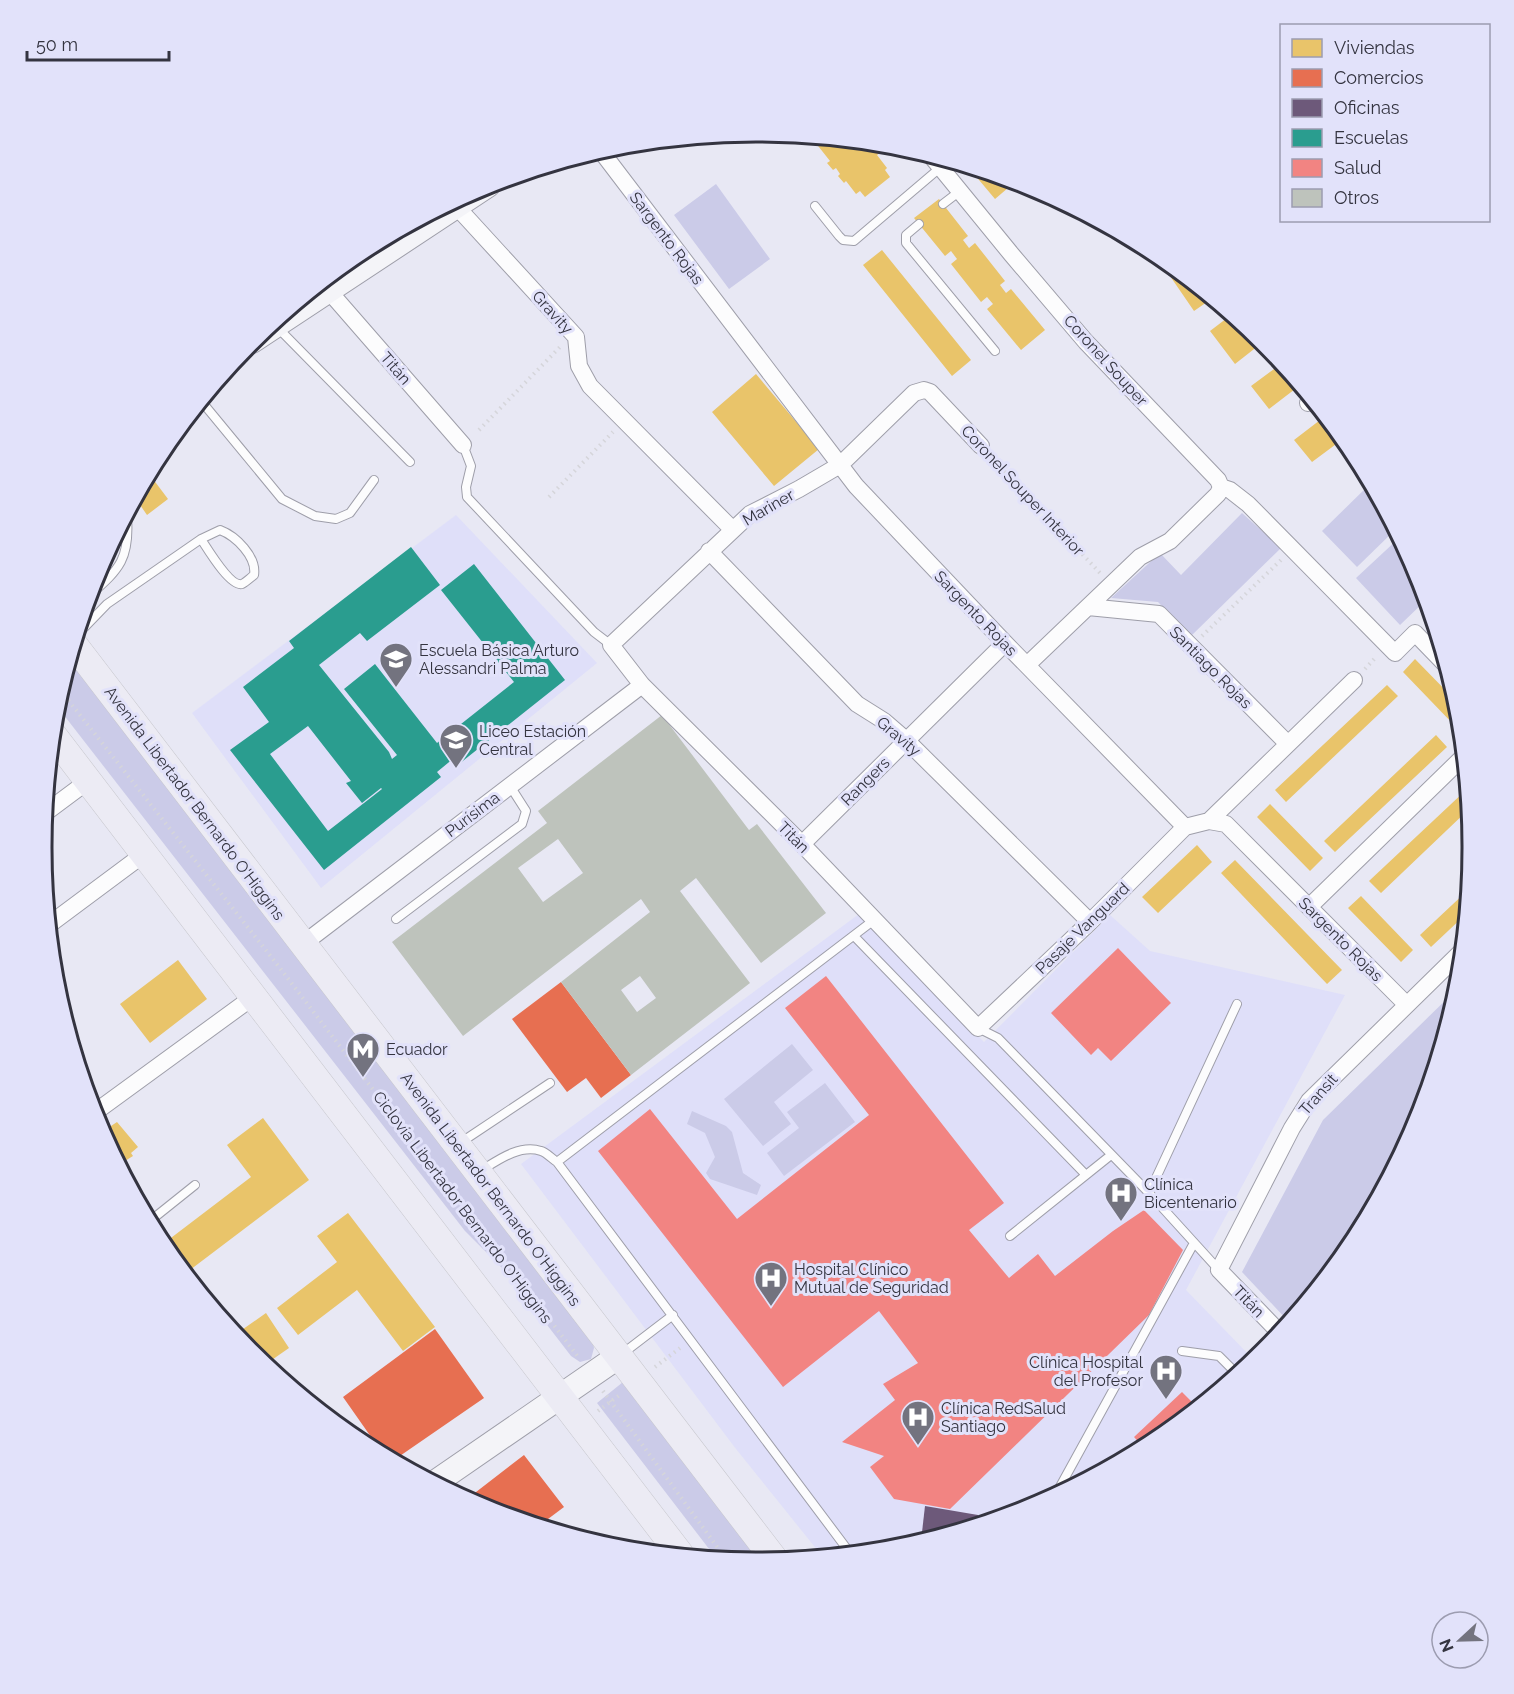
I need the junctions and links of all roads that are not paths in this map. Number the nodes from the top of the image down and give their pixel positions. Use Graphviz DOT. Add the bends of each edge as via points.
graph roads {
  1 [pos="606,159"];
  2 [pos="932,165"];
  3 [pos="941,167"];
  4 [pos="960,191"];
  5 [pos="943,204"];
  6 [pos="815,206"];
  7 [pos="459,209"];
  8 [pos="919,224"];
  9 [pos="390,246"];
  10 [pos="328,290"];
  11 [pos="316,298"];
  12 [pos="280,329"];
  13 [pos="995,351"];
  14 [pos="934,396"];
  15 [pos="206,407"];
  16 [pos="463,445"];
  17 [pos="981,446"];
  18 [pos="410,462"];
  19 [pos="840,465"];
  20 [pos="374,480"];
  21 [pos="1221,487"];
  22 [pos="128,529"];
  23 [pos="732,529"];
  24 [pos="201,539"];
  25 [pos="708,551"];
  26 [pos="104,583"];
  27 [pos="1088,607"];
  28 [pos="90,622"];
  29 [pos="1005,643"];
  30 [pos="611,645"];
  31 [pos="1433,652"];
  32 [pos="80,653"];
  33 [pos="1027,665"];
  34 [pos="1354,680"];
  35 [pos="642,686"];
  36 [pos="906,740"];
  37 [pos="1288,744"];
  38 [pos="61,745"];
  39 [pos="1456,764"];
  40 [pos="88,781"];
  41 [pos="510,786"];
  42 [pos="54,806"];
  43 [pos="1209,821"];
  44 [pos="1185,827"];
  45 [pos="802,844"];
  46 [pos="144,854"];
  47 [pos="1309,907"];
  48 [pos="57,919"];
  49 [pos="396,919"];
  50 [pos="874,920"];
  51 [pos="1090,922"];
  52 [pos="854,936"];
  53 [pos="303,944"];
  54 [pos="1452,961"];
  55 [pos="253,996"];
  56 [pos="1237,1004"];
  57 [pos="1406,1004"];
  58 [pos="978,1028"];
  59 [pos="550,1083"];
  60 [pos="102,1107"];
  61 [pos="457,1144"];
  62 [pos="1111,1155"];
  63 [pos="557,1162"];
  64 [pos="478,1172"];
  65 [pos="1086,1175"];
  66 [pos="195,1185"];
  67 [pos="1149,1194"];
  68 [pos="157,1215"];
  69 [pos="1010,1236"];
  70 [pos="1194,1242"];
  71 [pos="1219,1269"];
  72 [pos="673,1315"];
  73 [pos="1274,1326"];
  74 [pos="1182,1351"];
  75 [pos="619,1356"];
  76 [pos="1231,1368"];
  77 [pos="561,1398"];
  78 [pos="443,1478"];
  79 [pos="1063,1482"];
  80 [pos="844,1545"];
  81 [pos="674,1546"];
  82 [pos="768,1552"];
  1 -- 19 [label="street, Sargento Rojas"];
  2 -- 6 [label="lane" via="854,241 843,240"];
  3 -- 4 [label="street, Coronel Souper"];
  4 -- 5 [label="lane"];
  4 -- 21 [label="street, Coronel Souper" via="1086,342"];
  7 -- 23 [label="street, Gravity" via="573,333 578,343 579,366 590,386"];
  8 -- 13 [label="lane" via="906,235 906,243"];
  9 -- 10 [label="street"];
  10 -- 11 [label="street"];
  10 -- 16 [label="street, Titán"];
  12 -- 18 [label="lane"];
  14 -- 17 [label="street, Coronel Souper Interior"];
  14 -- 19 [label="street, Mariner" via="924,390 914,393"];
  15 -- 20 [label="lane" via="282,499 315,516 336,519 350,513"];
  16 -- 30 [label="lane" via="471,466 467,497 594,632"];
  19 -- 23 [label="street, Mariner" via="750,514"];
  19 -- 29 [label="street, Sargento Rojas"];
  21 -- 27 [label="street" via="1170,542 1140,557"];
  21 -- 31 [label="street, Coronel Souper" via="1248,504 1391,649 1415,633"];
  22 -- 26 [label="lane" via="124,558"];
  23 -- 25 [label="street, Mariner"];
  24 -- 24 [label="lane" via="220,530 229,533 254,563 254,575 242,584 228,578"];
  24 -- 28 [label="lane" via="107,604"];
  25 -- 30 [label="street, Mariner"];
  25 -- 36 [label="street, Gravity" via="857,704"];
  27 -- 33 [label="street"];
  27 -- 37 [label="street, Santiago Rojas" via="1159,614"];
  29 -- 33 [label="street, Sargento Rojas"];
  29 -- 36 [label="street, Rangers"];
  30 -- 35 [label="street, Titán"];
  32 -- 53 [label="main road, Avenida Libertador Bernardo O'Higgins"];
  33 -- 44 [label="street, Sargento Rojas"];
  34 -- 37 [label="street"];
  35 -- 41 [label="street, Purísima"];
  35 -- 45 [label="street, Titán"];
  36 -- 45 [label="street, Rangers"];
  36 -- 51 [label="street, Gravity"];
  37 -- 43 [label="street"];
  38 -- 40 [label="main road"];
  39 -- 47 [label="street"];
  40 -- 42 [label="street"];
  40 -- 46 [label="main road"];
  41 -- 49 [label="lane" via="526,811 522,824"];
  41 -- 53 [label="street, Purísima"];
  43 -- 44 [label="street"];
  43 -- 47 [label="street, Sargento Rojas" via="1226,824"];
  44 -- 51 [label="street, Pasaje Vanguard"];
  45 -- 50 [label="street, Titán"];
  46 -- 48 [label="street"];
  46 -- 55 [label="main road"];
  47 -- 57 [label="street, Sargento Rojas"];
  50 -- 52 [label="lane"];
  50 -- 58 [label="street, Titán"];
  51 -- 58 [label="street, Pasaje Vanguard"];
  52 -- 63 [label="lane"];
  52 -- 65 [label="lane"];
  53 -- 61 [label="main road, Avenida Libertador Bernardo O'Higgins"];
  54 -- 57 [label="street, Transit"];
  55 -- 60 [label="street"];
  55 -- 77 [label="main road"];
  56 -- 67 [label="lane"];
  57 -- 71 [label="street, Transit" via="1304,1107"];
  58 -- 62 [label="lane" via="998,1038"];
  59 -- 61 [label="lane"];
  61 -- 64 [label="main road, Avenida Libertador Bernardo O'Higgins"];
  62 -- 65 [label="lane"];
  62 -- 67 [label="lane"];
  63 -- 64 [label="lane" via="540,1151 524,1150 506,1154"];
  63 -- 72 [label="lane"];
  64 -- 75 [label="main road, Avenida Libertador Bernardo O'Higgins"];
  65 -- 69 [label="lane"];
  66 -- 68 [label="lane"];
  67 -- 70 [label="lane"];
  70 -- 71 [label="lane"];
  70 -- 79 [label="lane"];
  71 -- 73 [label="street, Titán"];
  72 -- 75 [label="lane"];
  72 -- 80 [label="lane"];
  74 -- 76 [label="lane" via="1219,1356"];
  75 -- 77 [label="street"];
  75 -- 82 [label="main road, Avenida Libertador Bernardo O'Higgins"];
  77 -- 78 [label="street"];
  77 -- 81 [label="main road"];
}
